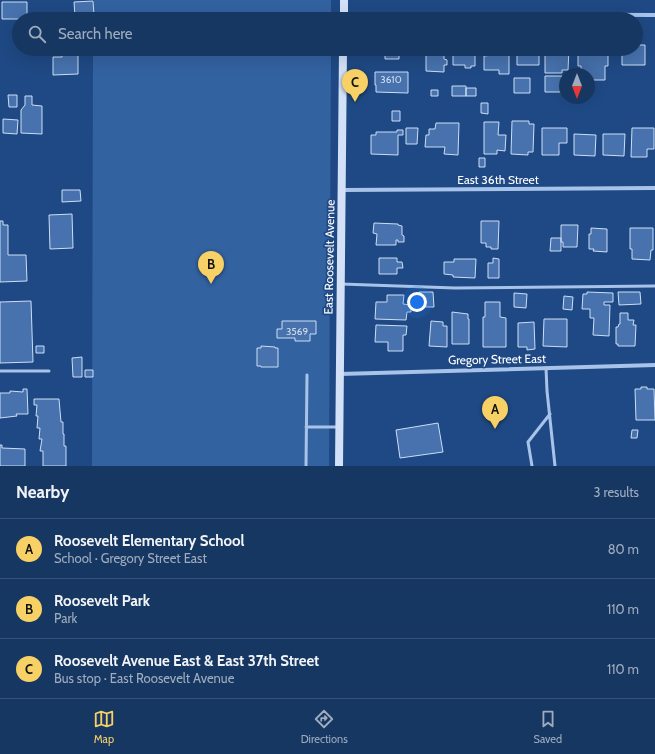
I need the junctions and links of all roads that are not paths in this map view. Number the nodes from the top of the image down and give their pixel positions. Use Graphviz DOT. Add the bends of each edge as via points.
graph roads {
  1 [pos="344,0"];
  2 [pos="344,12"];
  3 [pos="643,15"];
  4 [pos="655,15"];
  5 [pos="343,56"];
  6 [pos="655,188"];
  7 [pos="342,190"];
  8 [pos="341,284"];
  9 [pos="655,286"];
  10 [pos="655,365"];
  11 [pos="546,368"];
  12 [pos="0,371"];
  13 [pos="49,371"];
  14 [pos="340,374"];
  15 [pos="307,375"];
  16 [pos="550,414"];
  17 [pos="306,427"];
  18 [pos="340,427"];
  19 [pos="306,466"];
  20 [pos="339,466"];
  21 [pos="532,466"];
  22 [pos="555,466"];
  1 -- 2 [label="street"];
  3 -- 4 [label="street"];
  5 -- 7 [label="street, East Roosevelt Avenue"];
  6 -- 7 [label="street, East 36th Street"];
  7 -- 8 [label="street, East Roosevelt Avenue"];
  8 -- 9 [label="lane" via="455,288"];
  8 -- 14 [label="street, East Roosevelt Avenue"];
  10 -- 11 [label="street, Gregory Street East"];
  11 -- 14 [label="street, Gregory Street East"];
  11 -- 16 [label="lane"];
  12 -- 13 [label="lane"];
  14 -- 18 [label="street, East Roosevelt Avenue"];
  15 -- 17 [label="lane"];
  16 -- 21 [label="lane" via="528,442"];
  16 -- 22 [label="lane"];
  17 -- 18 [label="lane"];
  17 -- 19 [label="lane"];
  18 -- 20 [label="street, East Roosevelt Avenue"];
}
